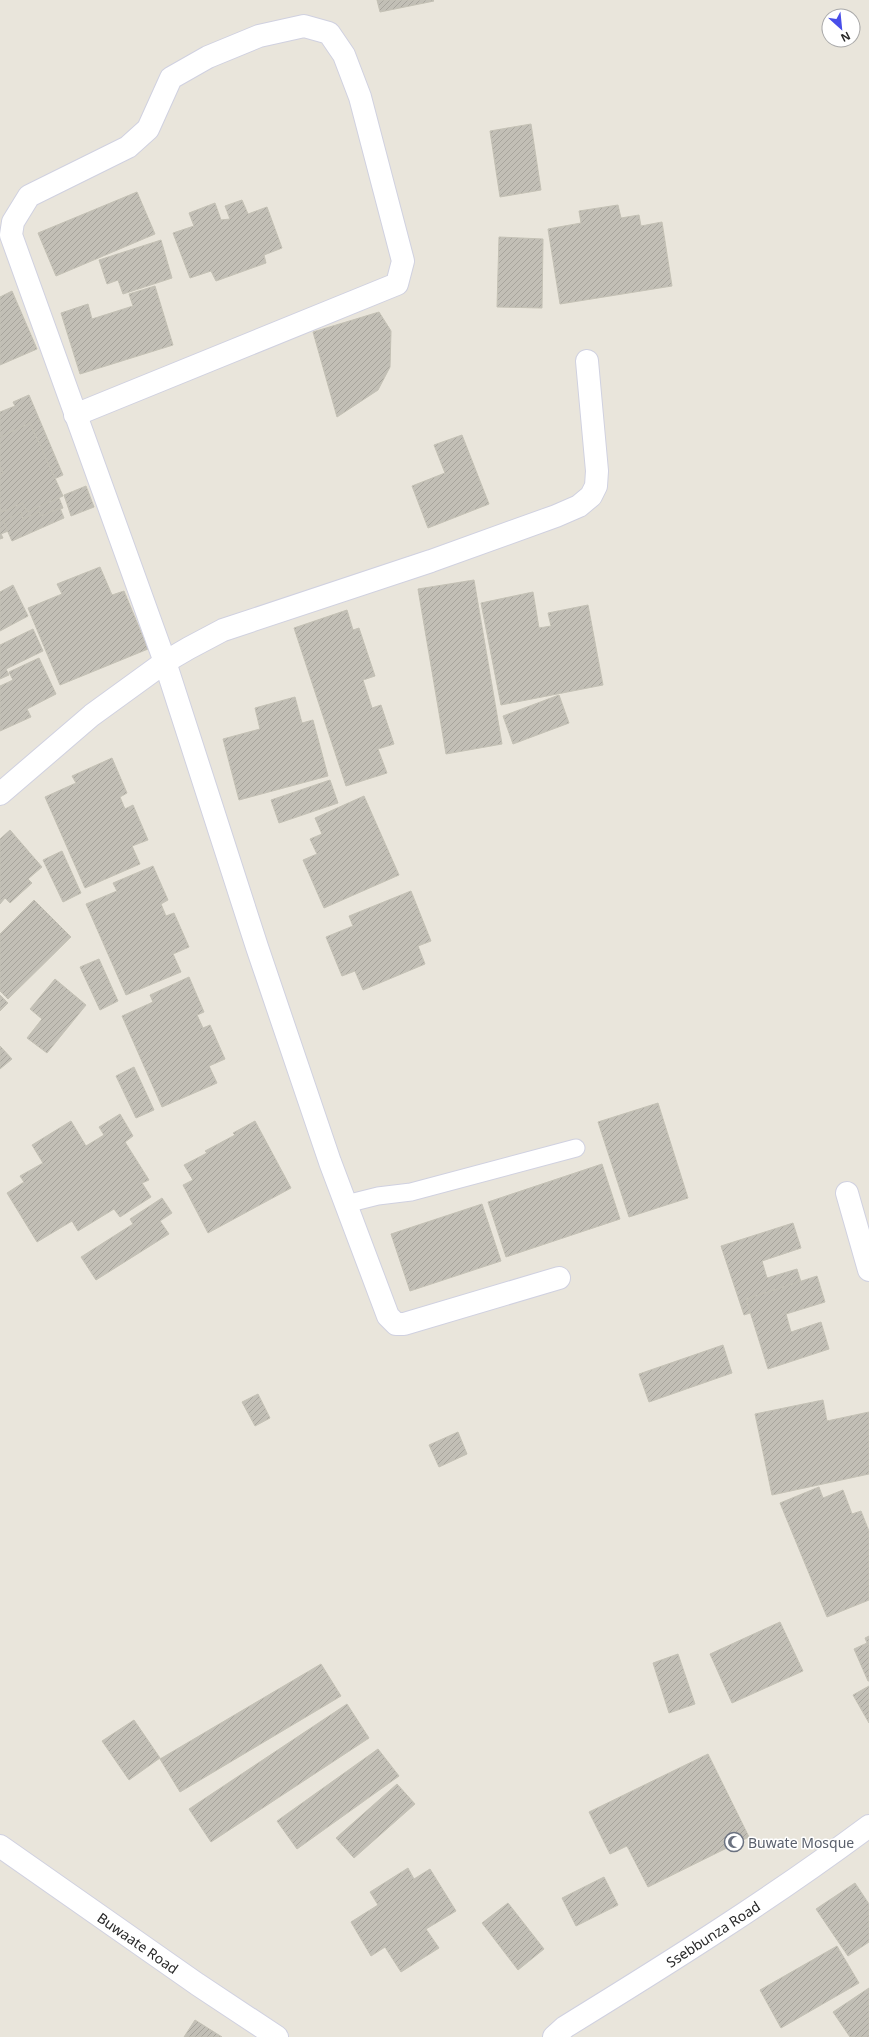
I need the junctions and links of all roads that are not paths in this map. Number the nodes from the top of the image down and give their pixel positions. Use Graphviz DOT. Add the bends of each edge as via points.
graph roads {
  1 [pos="587,361"];
  2 [pos="75,415"];
  3 [pos="164,662"];
  4 [pos="0,794"];
  5 [pos="576,1148"];
  6 [pos="847,1193"];
  7 [pos="346,1204"];
  8 [pos="869,1270"];
  9 [pos="559,1278"];
  10 [pos="869,1826"];
  11 [pos="0,1846"];
  12 [pos="277,2037"];
  13 [pos="554,2037"];
  1 -- 3 [label="street" via="597,470 596,486 591,496 579,506 431,561 223,630"];
  2 -- 2 [label="street" via="11,235 12,222 29,196 128,146 148,129 171,78 208,57 259,36 304,26 328,32 344,55 360,97 403,261 397,284"];
  2 -- 3 [label="street"];
  3 -- 4 [label="street" via="92,715"];
  3 -- 7 [label="street"];
  5 -- 7 [label="lane" via="411,1192 378,1196"];
  6 -- 8 [label="street"];
  7 -- 9 [label="street" via="388,1316 396,1324 404,1324"];
  10 -- 13 [label="street, Ssebbunza Road" via="717,1933 565,2027"];
  11 -- 12 [label="street, Buwaate Road"];
}
